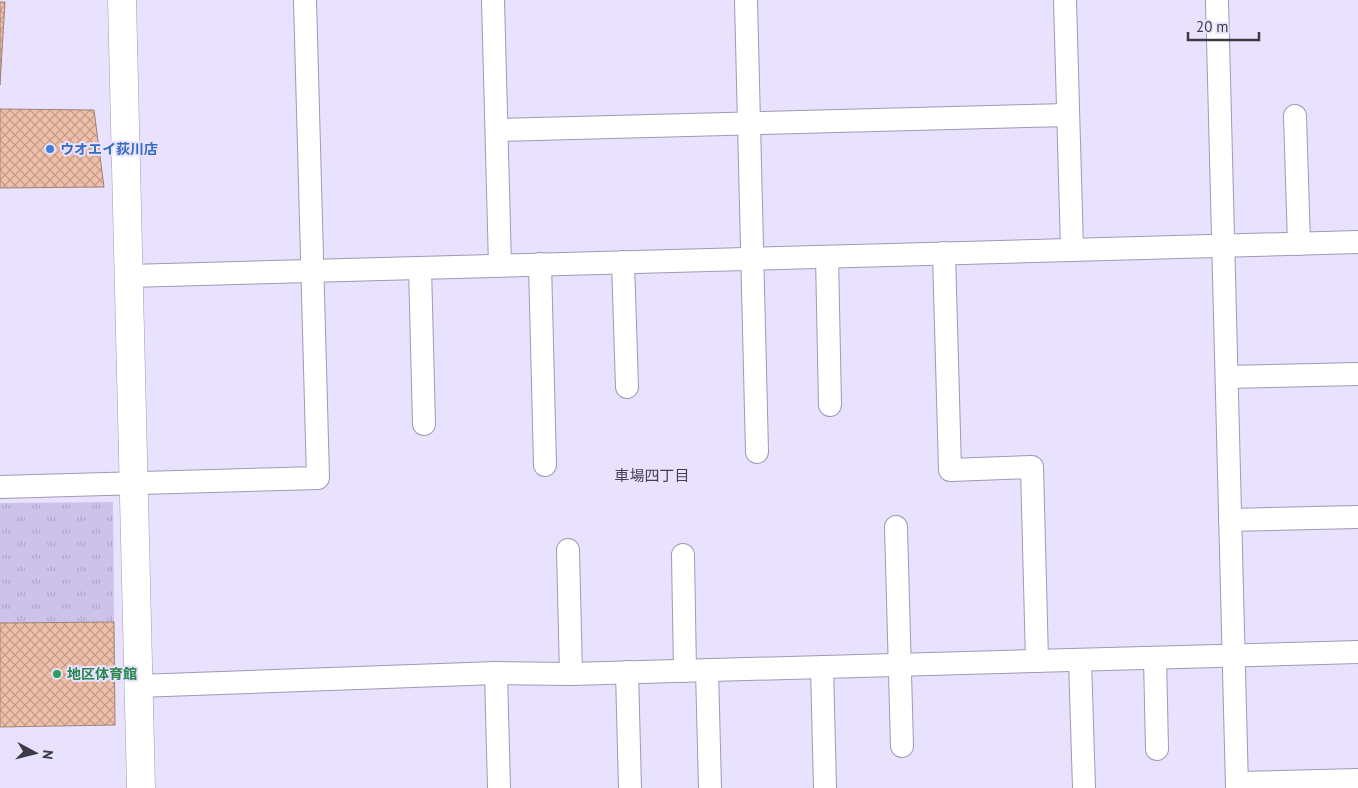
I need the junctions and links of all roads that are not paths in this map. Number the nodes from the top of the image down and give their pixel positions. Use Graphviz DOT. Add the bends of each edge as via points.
graph roads {
  1 [pos="122,0"];
  2 [pos="305,0"];
  3 [pos="493,0"];
  4 [pos="746,0"];
  5 [pos="1065,0"];
  6 [pos="1217,0"];
  7 [pos="1068,115"];
  8 [pos="1295,116"];
  9 [pos="749,124"];
  10 [pos="497,130"];
  11 [pos="1358,242"];
  12 [pos="1299,244"];
  13 [pos="1223,246"];
  14 [pos="1072,250"];
  15 [pos="944,253"];
  16 [pos="826,257"];
  17 [pos="752,258"];
  18 [pos="623,262"];
  19 [pos="540,264"];
  20 [pos="500,265"];
  21 [pos="420,268"];
  22 [pos="312,270"];
  23 [pos="129,276"];
  24 [pos="1358,374"];
  25 [pos="1227,378"];
  26 [pos="627,387"];
  27 [pos="830,405"];
  28 [pos="424,424"];
  29 [pos="757,452"];
  30 [pos="545,464"];
  31 [pos="133,483"];
  32 [pos="0,487"];
  33 [pos="1358,517"];
  34 [pos="1230,520"];
  35 [pos="896,527"];
  36 [pos="568,550"];
  37 [pos="683,555"];
  38 [pos="1358,652"];
  39 [pos="1234,656"];
  40 [pos="1155,658"];
  41 [pos="1080,660"];
  42 [pos="1037,661"];
  43 [pos="900,665"];
  44 [pos="822,667"];
  45 [pos="696,670"];
  46 [pos="627,672"];
  47 [pos="496,673"];
  48 [pos="571,674"];
  49 [pos="138,686"];
  50 [pos="902,746"];
  51 [pos="1157,749"];
  52 [pos="1358,780"];
  53 [pos="1237,786"];
  54 [pos="140,788"];
  55 [pos="498,788"];
  56 [pos="630,788"];
  57 [pos="710,788"];
  58 [pos="825,788"];
  59 [pos="1084,788"];
  1 -- 23 [label="street"];
  2 -- 22 [label="street"];
  3 -- 10 [label="street"];
  4 -- 9 [label="street"];
  5 -- 7 [label="street"];
  6 -- 13 [label="street"];
  7 -- 9 [label="street"];
  7 -- 14 [label="street"];
  8 -- 12 [label="street"];
  9 -- 10 [label="street"];
  9 -- 17 [label="street"];
  10 -- 20 [label="street"];
  11 -- 12 [label="street"];
  12 -- 13 [label="street"];
  13 -- 14 [label="street"];
  13 -- 25 [label="street"];
  14 -- 15 [label="street"];
  15 -- 16 [label="street"];
  15 -- 42 [label="street" via="950,470 1032,467"];
  16 -- 17 [label="street"];
  16 -- 27 [label="street"];
  17 -- 18 [label="street"];
  17 -- 29 [label="street"];
  18 -- 19 [label="street"];
  18 -- 26 [label="street"];
  19 -- 20 [label="street"];
  19 -- 30 [label="street"];
  20 -- 21 [label="street"];
  21 -- 22 [label="street"];
  21 -- 28 [label="street"];
  22 -- 23 [label="street"];
  22 -- 31 [label="street" via="318,478"];
  23 -- 31 [label="street"];
  24 -- 25 [label="street"];
  25 -- 34 [label="street"];
  31 -- 32 [label="street"];
  31 -- 49 [label="street"];
  33 -- 34 [label="street"];
  34 -- 39 [label="street"];
  35 -- 43 [label="street"];
  36 -- 48 [label="street"];
  37 -- 45 [label="street"];
  38 -- 39 [label="street"];
  39 -- 40 [label="street"];
  39 -- 53 [label="street"];
  40 -- 41 [label="street"];
  40 -- 51 [label="street"];
  41 -- 42 [label="street"];
  41 -- 59 [label="street"];
  42 -- 43 [label="street"];
  43 -- 44 [label="street"];
  43 -- 50 [label="street"];
  44 -- 45 [label="street"];
  44 -- 58 [label="street"];
  45 -- 46 [label="street"];
  45 -- 57 [label="street"];
  46 -- 48 [label="street"];
  46 -- 56 [label="street"];
  47 -- 48 [label="street"];
  47 -- 49 [label="street"];
  47 -- 55 [label="street"];
  49 -- 54 [label="street"];
  52 -- 53 [label="street"];
}
